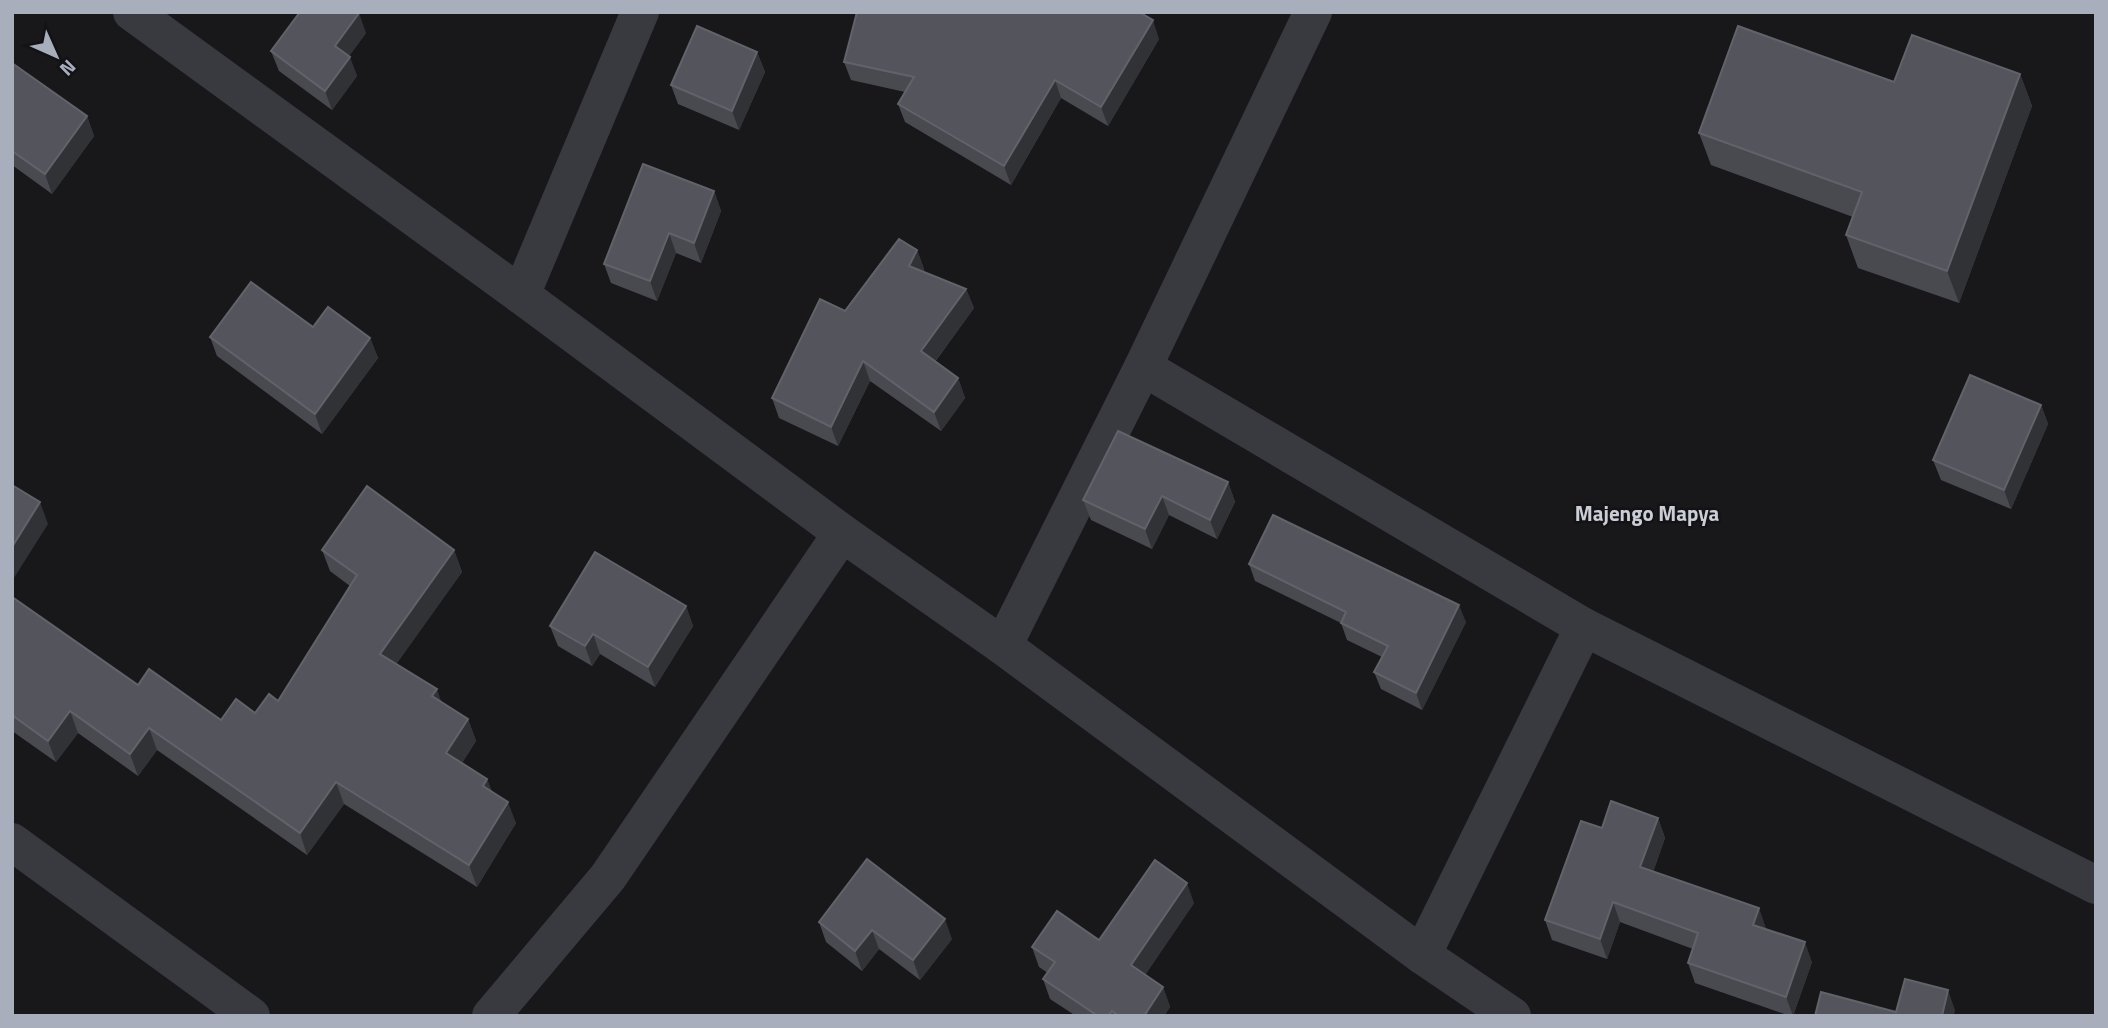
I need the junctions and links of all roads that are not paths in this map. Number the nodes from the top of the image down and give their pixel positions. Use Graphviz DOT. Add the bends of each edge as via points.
graph roads {
  1 [pos="132,12"];
  2 [pos="640,12"];
  3 [pos="1313,12"];
  4 [pos="521,295"];
  5 [pos="1143,367"];
  6 [pos="842,533"];
  7 [pos="1584,627"];
  8 [pos="1003,646"];
  9 [pos="12,842"];
  10 [pos="2096,884"];
  11 [pos="1422,955"];
  12 [pos="251,1016"];
  13 [pos="491,1016"];
  14 [pos="1512,1016"];
  1 -- 4 [label="street"];
  2 -- 4 [label="street"];
  3 -- 5 [label="street"];
  4 -- 6 [label="street"];
  5 -- 7 [label="street"];
  5 -- 8 [label="street"];
  6 -- 8 [label="street"];
  6 -- 13 [label="street" via="607,877"];
  7 -- 10 [label="street"];
  7 -- 11 [label="street"];
  8 -- 11 [label="street"];
  9 -- 12 [label="street"];
  11 -- 14 [label="street"];
}
